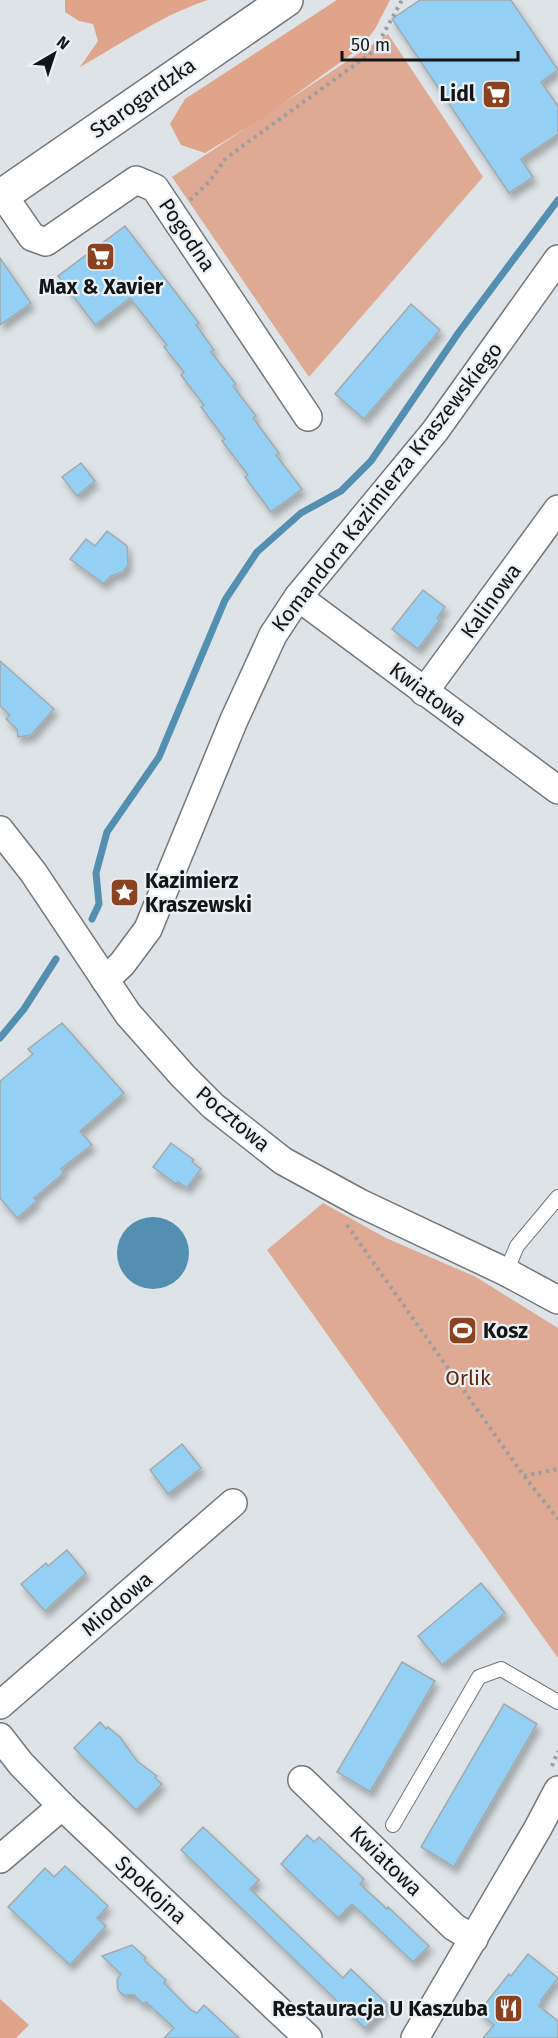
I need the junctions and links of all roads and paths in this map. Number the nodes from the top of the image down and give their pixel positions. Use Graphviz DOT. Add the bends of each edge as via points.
graph roads {
  1 [pos="286,0"];
  2 [pos="402,0"];
  3 [pos="1,196"];
  4 [pos="172,213"];
  5 [pos="558,259"];
  6 [pos="308,417"];
  7 [pos="558,509"];
  8 [pos="298,597"];
  9 [pos="424,692"];
  10 [pos="558,790"];
  11 [pos="0,830"];
  12 [pos="105,980"];
  13 [pos="558,1197"];
  14 [pos="351,1219"];
  15 [pos="506,1272"];
  16 [pos="558,1300"];
  17 [pos="558,1469"];
  18 [pos="524,1476"];
  19 [pos="233,1503"];
  20 [pos="558,1519"];
  21 [pos="558,1702"];
  22 [pos="0,1705"];
  23 [pos="0,1737"];
  24 [pos="302,1780"];
  25 [pos="558,1790"];
  26 [pos="62,1806"];
  27 [pos="393,1824"];
  28 [pos="0,1859"];
  29 [pos="474,1939"];
  30 [pos="308,2038"];
  31 [pos="415,2038"];
  1 -- 3 [label="main road, Starogardzka"];
  2 -- 4 [label="path" via="374,51 226,158 209,182"];
  3 -- 4 [label="street, Pogodna" via="32,237 46,243 136,180 155,188"];
  4 -- 6 [label="street, Pogodna"];
  5 -- 8 [label="street, Komandora Kazimierza Kraszewskiego" via="435,431"];
  7 -- 9 [label="street, Kalinowa"];
  8 -- 9 [label="street, Kwiatowa"];
  8 -- 12 [label="street, Komandora Kazimierza Kraszewskiego" via="273,635 234,720 148,928"];
  9 -- 10 [label="street, Kwiatowa"];
  11 -- 12 [label="street, Pocztowa"];
  12 -- 15 [label="street, Pocztowa" via="128,1014 183,1076 213,1106 283,1161 360,1203"];
  13 -- 15 [label="lane" via="517,1246"];
  14 -- 18 [label="path" via="347,1226"];
  15 -- 16 [label="street, Pocztowa"];
  17 -- 18 [label="path"];
  18 -- 20 [label="path"];
  19 -- 22 [label="street, Miodowa"];
  21 -- 27 [label="lane" via="501,1669 479,1677"];
  23 -- 26 [label="street, Spokojna"];
  24 -- 29 [label="street, Kwiatowa" via="454,1927"];
  25 -- 29 [label="street"];
  26 -- 28 [label="street"];
  26 -- 30 [label="street, Spokojna"];
  29 -- 31 [label="street"];
}
